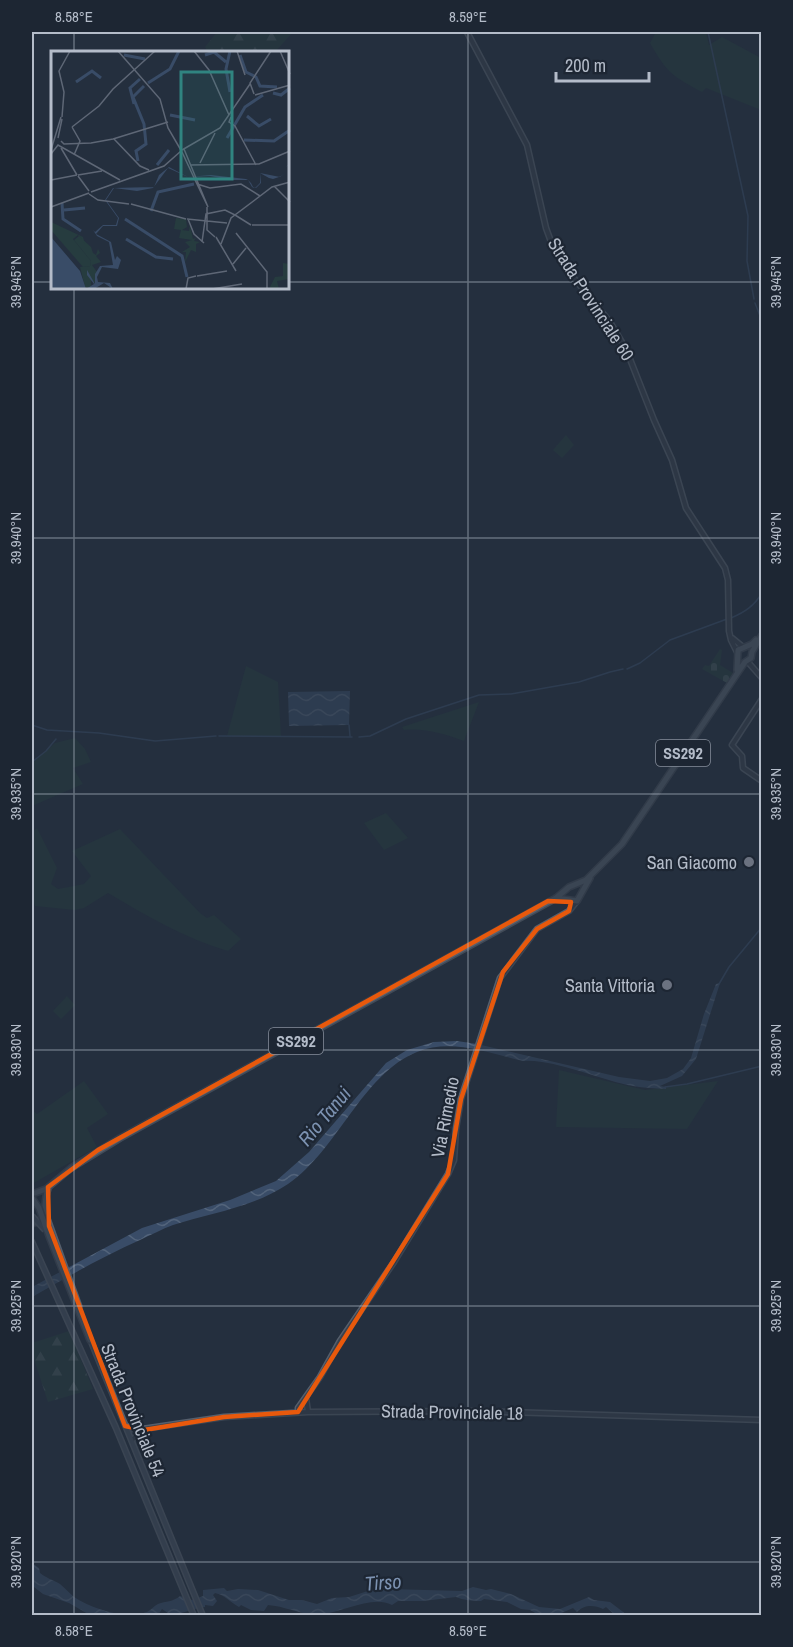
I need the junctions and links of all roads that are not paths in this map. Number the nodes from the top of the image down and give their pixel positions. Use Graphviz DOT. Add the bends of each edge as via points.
graph roads {
  1 [pos="467,32"];
  2 [pos="730,635"];
  3 [pos="761,636"];
  4 [pos="744,647"];
  5 [pos="752,653"];
  6 [pos="737,654"];
  7 [pos="746,661"];
  8 [pos="756,670"];
  9 [pos="736,675"];
  10 [pos="762,678"];
  11 [pos="762,699"];
  12 [pos="762,781"];
  13 [pos="593,872"];
  14 [pos="575,886"];
  15 [pos="567,889"];
  16 [pos="581,894"];
  17 [pos="556,898"];
  18 [pos="572,901"];
  19 [pos="48,1187"];
  20 [pos="33,1194"];
  21 [pos="45,1209"];
  22 [pos="32,1216"];
  23 [pos="32,1224"];
  24 [pos="49,1236"];
  25 [pos="32,1242"];
  26 [pos="71,1290"];
  27 [pos="90,1341"];
  28 [pos="306,1396"];
  29 [pos="297,1412"];
  30 [pos="308,1412"];
  31 [pos="762,1420"];
  32 [pos="125,1426"];
  33 [pos="144,1430"];
  34 [pos="133,1442"];
  35 [pos="194,1616"];
  36 [pos="203,1616"];
  1 -- 2 [label="street, Strada Provinciale 60" via="527,145 553,247 626,349 672,460 686,508 725,568"];
  2 -- 4 [label="street"];
  2 -- 6 [label="street, Strada Provinciale 60"];
  3 -- 4 [label="main road, SS292"];
  3 -- 5 [label="main road, SS292"];
  4 -- 5 [label="main road"];
  4 -- 6 [label="main road, SS292"];
  5 -- 7 [label="main road, SS292"];
  5 -- 8 [label="street"];
  6 -- 7 [label="main road"];
  6 -- 9 [label="main road"];
  7 -- 8 [label="street"];
  7 -- 9 [label="main road, SS292"];
  8 -- 10 [label="street"];
  9 -- 13 [label="main road, SS292" via="632,831"];
  11 -- 12 [label="street" via="732,745 742,756 743,768"];
  13 -- 14 [label="main road, SS292"];
  13 -- 16 [label="main road, SS292"];
  14 -- 15 [label="main road, SS292"];
  14 -- 16 [label="main road"];
  15 -- 17 [label="main road, SS292"];
  15 -- 18 [label="main road"];
  16 -- 18 [label="main road, SS292"];
  17 -- 18 [label="main road"];
  17 -- 19 [label="main road, SS292" via="106,1146"];
  18 -- 28 [label="street, Via Rimedio" via="570,910 537,929 503,972 459,1106 454,1160 448,1174"];
  19 -- 20 [label="main road, SS292"];
  19 -- 21 [label="main road"];
  20 -- 21 [label="main road" via="42,1198"];
  20 -- 24 [label="main road, bridge"];
  21 -- 23 [label="main road" via="39,1221"];
  21 -- 26 [label="main road"];
  22 -- 24 [label="main road, bridge"];
  24 -- 26 [label="main road"];
  25 -- 35 [label="main road"];
  26 -- 27 [label="main road"];
  27 -- 32 [label="main road, Strada Provinciale 54"];
  28 -- 29 [label="street, Via Rimedio"];
  28 -- 30 [label="street"];
  29 -- 30 [label="street, Strada Provinciale 18"];
  29 -- 33 [label="street, Strada Provinciale 18" via="224,1417"];
  30 -- 31 [label="street, Strada Provinciale 18" via="474,1411"];
  32 -- 33 [label="street, Strada Provinciale 18"];
  32 -- 34 [label="main road, Strada Provinciale 54"];
  33 -- 34 [label="street"];
  34 -- 36 [label="main road, Strada Provinciale 54"];
}
